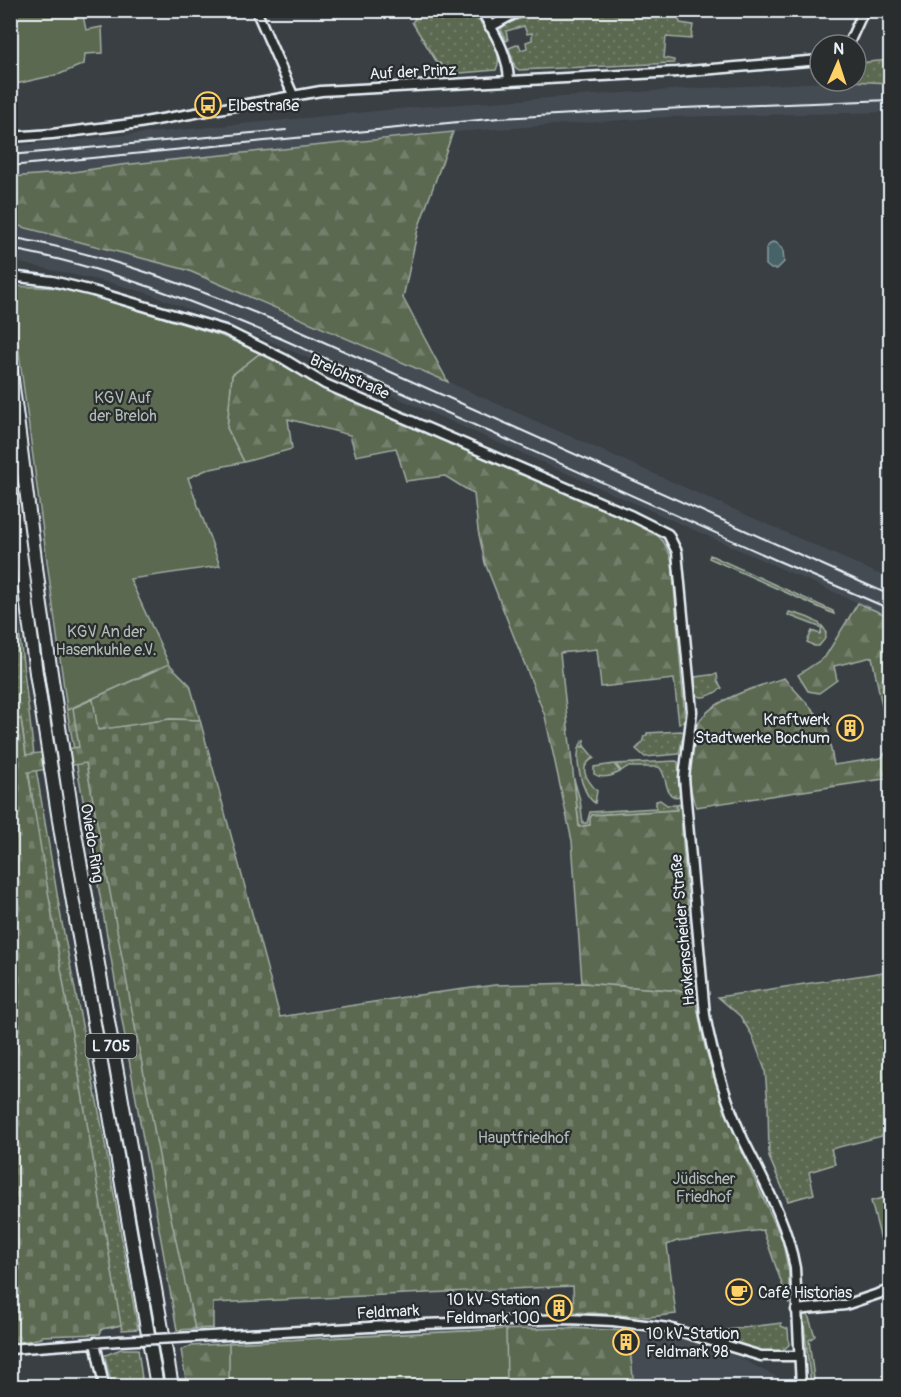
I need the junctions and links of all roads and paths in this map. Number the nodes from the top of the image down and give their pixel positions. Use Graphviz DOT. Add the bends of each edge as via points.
graph roads {
  1 [pos="256,10"];
  2 [pos="481,10"];
  3 [pos="521,10"];
  4 [pos="864,10"];
  5 [pos="490,27"];
  6 [pos="853,33"];
  7 [pos="808,61"];
  8 [pos="509,81"];
  9 [pos="293,94"];
  10 [pos="10,137"];
  11 [pos="10,276"];
  12 [pos="10,364"];
  13 [pos="10,476"];
  14 [pos="668,534"];
  15 [pos="891,1290"];
  16 [pos="796,1310"];
  17 [pos="95,1342"];
  18 [pos="10,1349"];
  19 [pos="799,1356"];
  20 [pos="104,1386"];
  21 [pos="157,1386"];
  22 [pos="172,1386"];
  23 [pos="801,1386"];
  1 -- 9 [label="street"];
  2 -- 5 [label="street"];
  3 -- 5 [label="street"];
  4 -- 6 [label="street"];
  5 -- 8 [label="street" via="506,56"];
  7 -- 8 [label="street, Auf der Prinz"];
  8 -- 9 [label="street, Auf der Prinz"];
  9 -- 10 [label="street, Auf der Prinz" via="139,123"];
  11 -- 14 [label="street, Brelohstraße" via="93,291 225,330 325,384"];
  12 -- 22 [label="highway, Oviedo-Ring / L 705" via="72,817"];
  13 -- 21 [label="highway, Oviedo-Ring / L 705" via="59,822"];
  14 -- 16 [label="street, Havkenscheider Straße" via="676,552 692,711 684,778 705,1015 710,1043 742,1136 788,1238 795,1268"];
  15 -- 16 [label="street" via="845,1305"];
  16 -- 19 [label="street, Havkenscheider Straße"];
  17 -- 18 [label="street, Feldmark"];
  17 -- 19 [label="street, Feldmark, bridge" via="568,1319 669,1328 761,1356"];
  17 -- 20 [label="street"];
  19 -- 23 [label="street, Havkenscheider Straße"];
}
